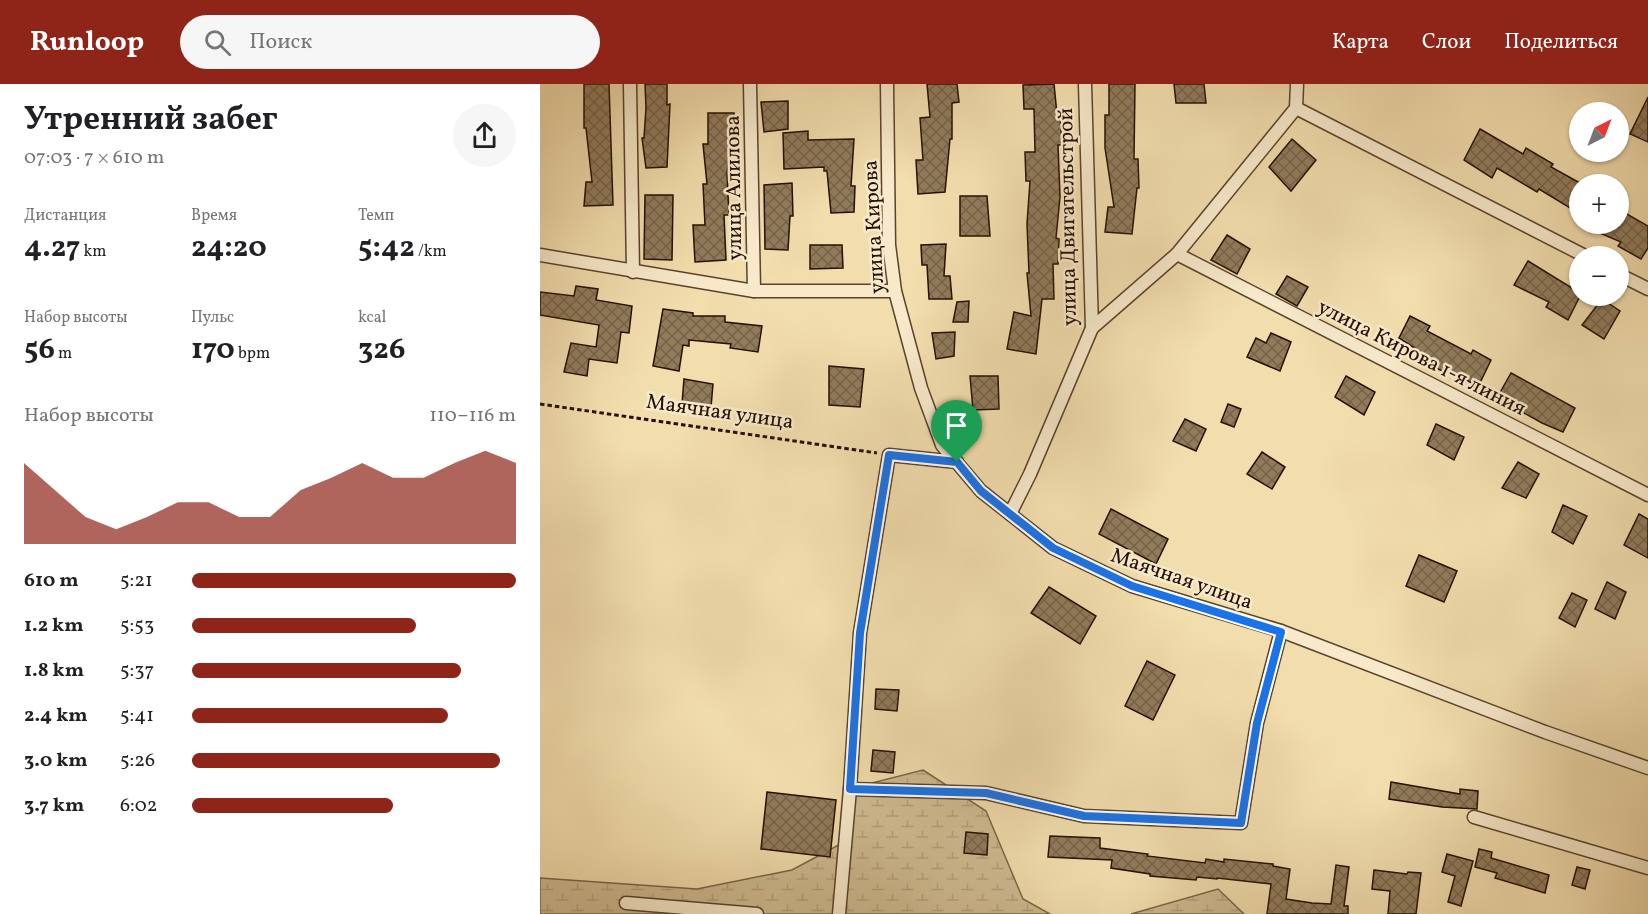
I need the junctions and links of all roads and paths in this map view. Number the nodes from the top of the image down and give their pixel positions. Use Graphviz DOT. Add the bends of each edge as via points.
graph roads {
  1 [pos="630,84"];
  2 [pos="750,84"];
  3 [pos="887,84"];
  4 [pos="1085,84"];
  5 [pos="1297,84"];
  6 [pos="1296,108"];
  7 [pos="1569,248"];
  8 [pos="1178,254"];
  9 [pos="540,255"];
  10 [pos="633,272"];
  11 [pos="1629,280"];
  12 [pos="1648,289"];
  13 [pos="754,291"];
  14 [pos="894,291"];
  15 [pos="1092,328"];
  16 [pos="540,404"];
  17 [pos="889,455"];
  18 [pos="957,462"];
  19 [pos="1648,495"];
  20 [pos="1011,514"];
  21 [pos="1281,632"];
  22 [pos="1648,768"];
  23 [pos="850,789"];
  24 [pos="1474,817"];
  25 [pos="1648,868"];
  26 [pos="626,903"];
  27 [pos="757,914"];
  28 [pos="839,914"];
  1 -- 10 [label="street"];
  2 -- 13 [label="street, улица Алилова"];
  3 -- 14 [label="street, улица Кирова"];
  4 -- 15 [label="street, улица Двигательстрой"];
  5 -- 6 [label="street"];
  6 -- 7 [label="street"];
  6 -- 8 [label="street"];
  8 -- 15 [label="street"];
  8 -- 19 [label="street, улица Кирова 1-я линия"];
  9 -- 10 [label="street"];
  10 -- 13 [label="street"];
  11 -- 12 [label="street"];
  13 -- 14 [label="street"];
  14 -- 18 [label="street, улица Кирова" via="928,411 942,445"];
  15 -- 20 [label="street, улица Двигательстрой"];
  16 -- 17 [label="path, Маячная улица"];
  17 -- 18 [label="street"];
  17 -- 23 [label="street" via="860,633"];
  18 -- 20 [label="street, Маячная улица" via="981,491"];
  20 -- 21 [label="street, Маячная улица" via="1053,548 1132,586"];
  21 -- 22 [label="street, Маячная улица"];
  21 -- 23 [label="street" via="1257,723 1241,823 1084,816 986,793"];
  23 -- 28 [label="street"];
  24 -- 25 [label="street"];
  26 -- 27 [label="street"];
}
